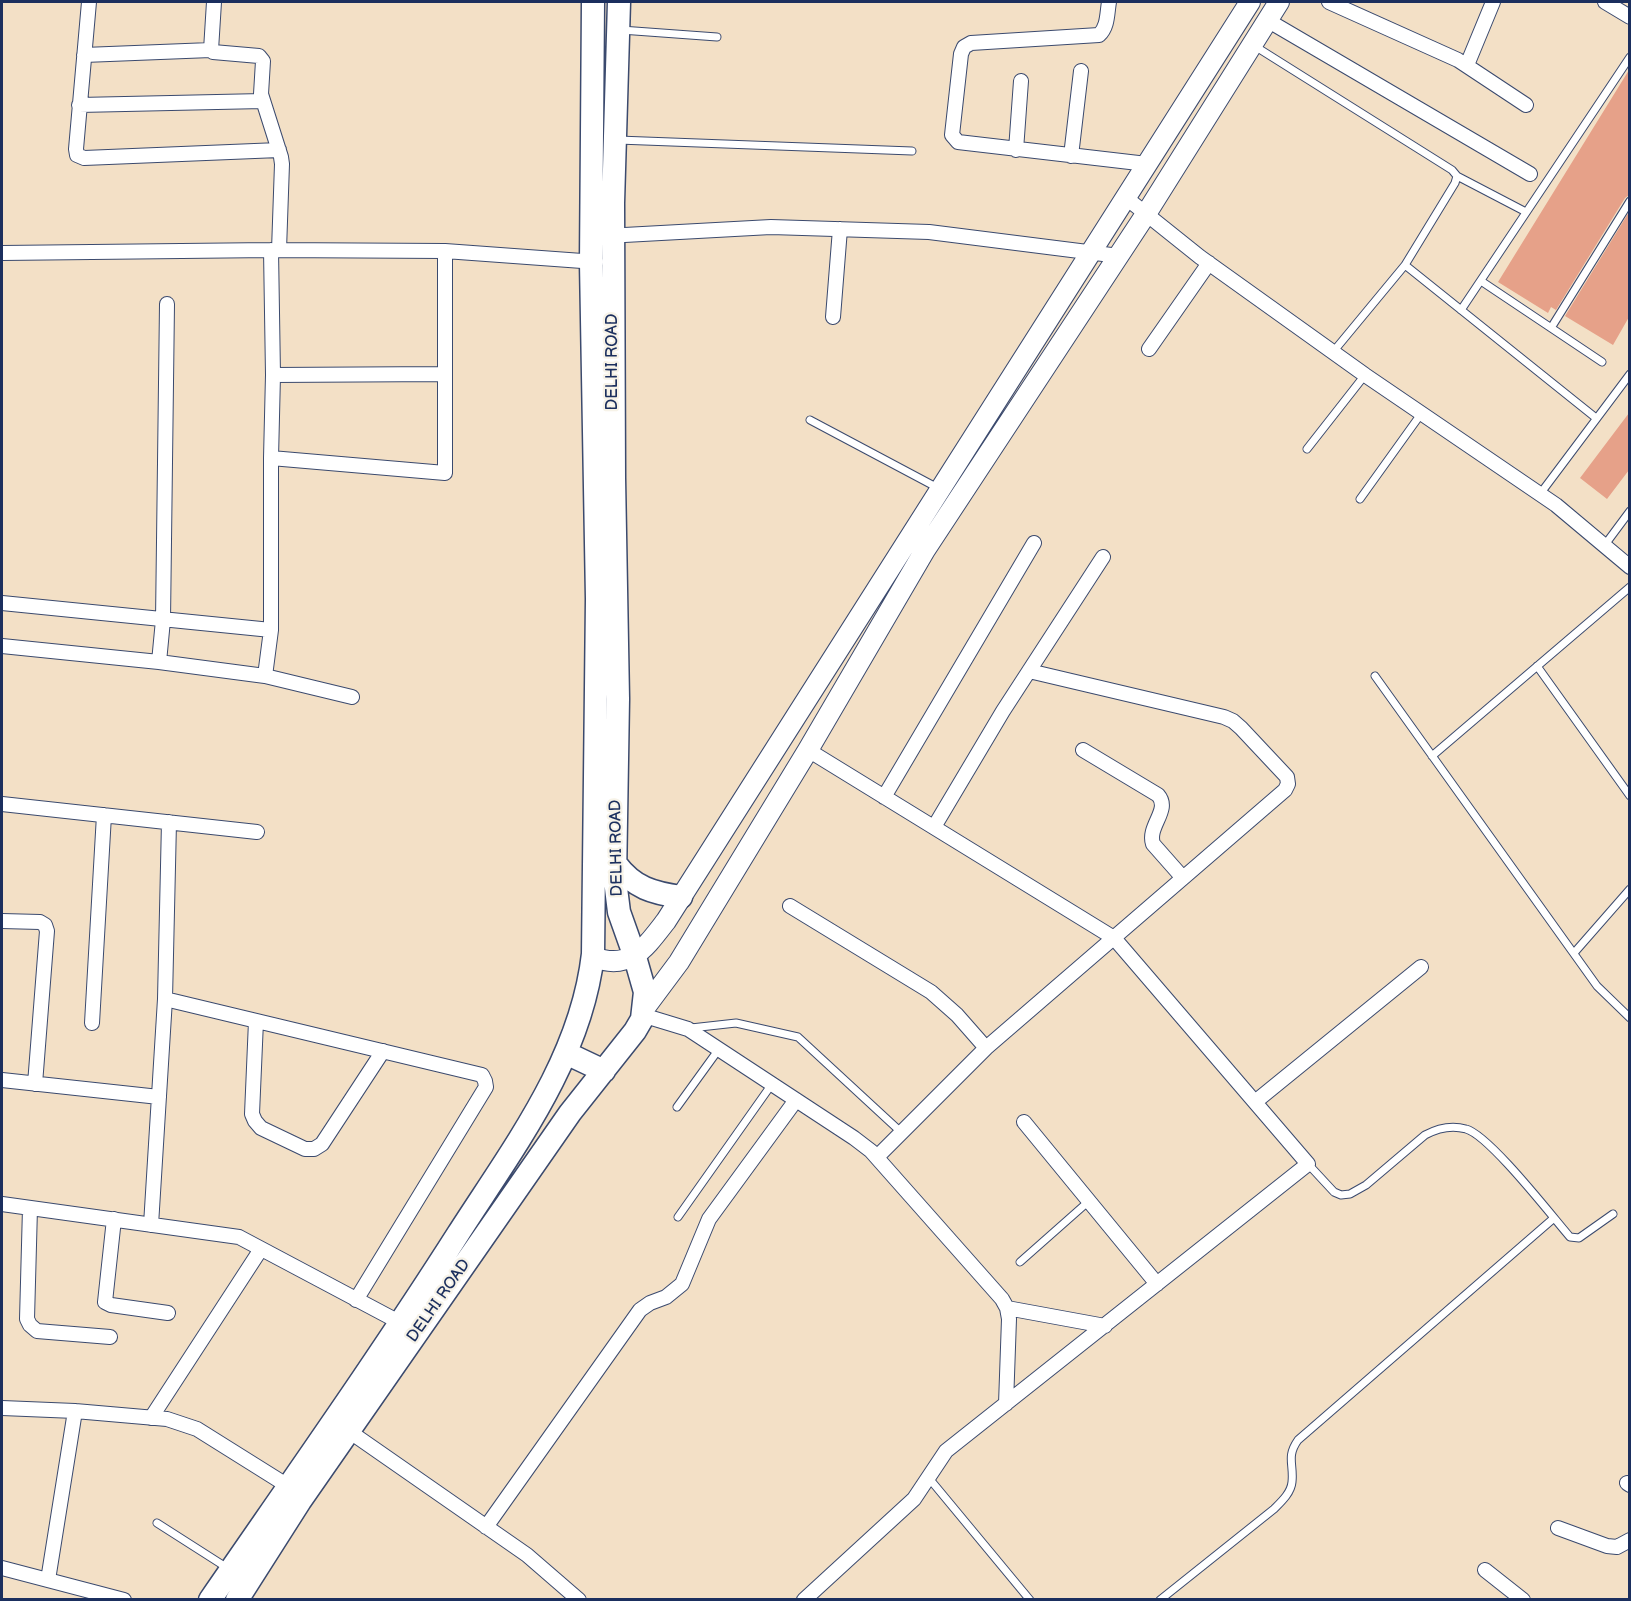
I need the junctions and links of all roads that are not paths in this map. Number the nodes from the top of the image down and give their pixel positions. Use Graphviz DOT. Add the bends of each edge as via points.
graph roads {
  1 [pos="89,2"];
  2 [pos="214,2"];
  3 [pos="593,2"];
  4 [pos="618,2"];
  5 [pos="1109,2"];
  6 [pos="1250,2"];
  7 [pos="1279,2"];
  8 [pos="1329,2"];
  9 [pos="1493,2"];
  10 [pos="1605,2"];
  11 [pos="1629,17"];
  12 [pos="1267,20"];
  13 [pos="618,30"];
  14 [pos="717,37"];
  15 [pos="1252,45"];
  16 [pos="211,50"];
  17 [pos="84,55"];
  18 [pos="1629,57"];
  19 [pos="1467,65"];
  20 [pos="1081,71"];
  21 [pos="1021,81"];
  22 [pos="263,101"];
  23 [pos="80,105"];
  24 [pos="1526,105"];
  25 [pos="616,140"];
  26 [pos="279,150"];
  27 [pos="1016,150"];
  28 [pos="912,151"];
  29 [pos="1071,156"];
  30 [pos="1147,164"];
  31 [pos="1530,174"];
  32 [pos="1457,176"];
  33 [pos="1125,198"];
  34 [pos="1629,201"];
  35 [pos="1527,212"];
  36 [pos="1146,214"];
  37 [pos="840,229"];
  38 [pos="602,237"];
  39 [pos="275,250"];
  40 [pos="445,251"];
  41 [pos="1091,252"];
  42 [pos="2,253"];
  43 [pos="1119,256"];
  44 [pos="602,262"];
  45 [pos="1209,263"];
  46 [pos="1405,265"];
  47 [pos="1480,281"];
  48 [pos="167,304"];
  49 [pos="1461,310"];
  50 [pos="833,317"];
  51 [pos="1551,328"];
  52 [pos="1149,349"];
  53 [pos="1333,352"];
  54 [pos="1602,362"];
  55 [pos="445,374"];
  56 [pos="1629,374"];
  57 [pos="273,375"];
  58 [pos="1365,375"];
  59 [pos="1421,414"];
  60 [pos="1596,418"];
  61 [pos="810,420"];
  62 [pos="1307,449"];
  63 [pos="271,458"];
  64 [pos="940,489"];
  65 [pos="1540,494"];
  66 [pos="1360,499"];
  67 [pos="1629,511"];
  68 [pos="1034,543"];
  69 [pos="1604,546"];
  70 [pos="1103,556"];
  71 [pos="1629,567"];
  72 [pos="1629,587"];
  73 [pos="2,603"];
  74 [pos="162,620"];
  75 [pos="271,630"];
  76 [pos="2,646"];
  77 [pos="159,662"];
  78 [pos="1538,666"];
  79 [pos="1029,671"];
  80 [pos="265,676"];
  81 [pos="1375,676"];
  82 [pos="352,697"];
  83 [pos="808,750"];
  84 [pos="1083,750"];
  85 [pos="1432,756"];
  86 [pos="1629,796"];
  87 [pos="884,797"];
  88 [pos="2,804"];
  89 [pos="104,815"];
  90 [pos="170,822"];
  91 [pos="934,827"];
  92 [pos="257,832"];
  93 [pos="616,864"];
  94 [pos="1183,878"];
  95 [pos="1629,889"];
  96 [pos="681,897"];
  97 [pos="790,906"];
  98 [pos="2,921"];
  99 [pos="1114,938"];
  100 [pos="1574,953"];
  101 [pos="592,957"];
  102 [pos="635,957"];
  103 [pos="1421,967"];
  104 [pos="165,999"];
  105 [pos="643,1012"];
  106 [pos="1629,1018"];
  107 [pos="256,1020"];
  108 [pos="92,1023"];
  109 [pos="688,1029"];
  110 [pos="986,1048"];
  111 [pos="719,1049"];
  112 [pos="383,1051"];
  113 [pos="566,1053"];
  114 [pos="604,1071"];
  115 [pos="2,1080"];
  116 [pos="35,1084"];
  117 [pos="772,1084"];
  118 [pos="159,1097"];
  119 [pos="796,1100"];
  120 [pos="1255,1102"];
  121 [pos="677,1107"];
  122 [pos="1024,1122"];
  123 [pos="902,1133"];
  124 [pos="877,1157"];
  125 [pos="1308,1164"];
  126 [pos="1089,1201"];
  127 [pos="2,1204"];
  128 [pos="30,1208"];
  129 [pos="1613,1214"];
  130 [pos="678,1217"];
  131 [pos="1554,1218"];
  132 [pos="114,1220"];
  133 [pos="151,1225"];
  134 [pos="261,1249"];
  135 [pos="1020,1262"];
  136 [pos="1157,1284"];
  137 [pos="356,1300"];
  138 [pos="1007,1308"];
  139 [pos="168,1313"];
  140 [pos="401,1323"];
  141 [pos="1105,1326"];
  142 [pos="110,1337"];
  143 [pos="1005,1404"];
  144 [pos="2,1408"];
  145 [pos="75,1411"];
  146 [pos="151,1418"];
  147 [pos="341,1426"];
  148 [pos="928,1477"];
  149 [pos="288,1486"];
  150 [pos="157,1523"];
  151 [pos="486,1527"];
  152 [pos="1558,1528"];
  153 [pos="1629,1540"];
  154 [pos="2,1568"];
  155 [pos="1485,1570"];
  156 [pos="48,1580"];
  157 [pos="238,1584"];
  158 [pos="124,1599"];
  159 [pos="210,1599"];
  160 [pos="579,1599"];
  161 [pos="804,1599"];
  162 [pos="1030,1599"];
  163 [pos="1160,1599"];
  164 [pos="1523,1599"];
  1 -- 17 [label="street"];
  2 -- 16 [label="street"];
  3 -- 38 [label="main road"];
  4 -- 13 [label="main road"];
  5 -- 27 [label="street" via="1106,25 1099,35 964,47 952,135 958,142"];
  6 -- 30 [label="street"];
  7 -- 12 [label="street"];
  8 -- 19 [label="street"];
  9 -- 19 [label="street"];
  10 -- 11 [label="street"];
  12 -- 15 [label="street"];
  12 -- 31 [label="street"];
  13 -- 14 [label="lane"];
  13 -- 25 [label="main road"];
  15 -- 32 [label="lane"];
  15 -- 36 [label="street"];
  16 -- 17 [label="street"];
  16 -- 22 [label="street" via="216,54 262,57"];
  17 -- 23 [label="street"];
  18 -- 35 [label="lane"];
  19 -- 24 [label="street"];
  20 -- 29 [label="street"];
  21 -- 27 [label="street"];
  22 -- 23 [label="street"];
  22 -- 26 [label="street"];
  23 -- 26 [label="street" via="76,148 84,158"];
  25 -- 28 [label="lane"];
  25 -- 38 [label="main road"];
  26 -- 39 [label="street" via="282,164"];
  27 -- 29 [label="street"];
  29 -- 30 [label="street"];
  30 -- 33 [label="street"];
  32 -- 35 [label="lane"];
  32 -- 46 [label="lane"];
  33 -- 36 [label="street"];
  33 -- 41 [label="street"];
  34 -- 51 [label="lane"];
  35 -- 47 [label="lane"];
  36 -- 43 [label="street"];
  36 -- 45 [label="street"];
  37 -- 38 [label="street" via="771,227"];
  37 -- 41 [label="street" via="929,232"];
  37 -- 50 [label="street"];
  38 -- 44 [label="main road"];
  39 -- 40 [label="street"];
  39 -- 42 [label="street"];
  39 -- 57 [label="street"];
  40 -- 44 [label="street"];
  40 -- 55 [label="street"];
  41 -- 43 [label="street"];
  41 -- 64 [label="street"];
  43 -- 83 [label="street" via="925,550"];
  44 -- 93 [label="main road, DELHI ROAD" via="614,478"];
  44 -- 101 [label="main road"];
  45 -- 52 [label="street"];
  45 -- 53 [label="street"];
  46 -- 49 [label="lane"];
  46 -- 53 [label="lane"];
  47 -- 49 [label="lane"];
  47 -- 51 [label="lane"];
  48 -- 74 [label="street"];
  49 -- 60 [label="lane"];
  51 -- 54 [label="lane"];
  53 -- 58 [label="street"];
  55 -- 57 [label="street"];
  55 -- 63 [label="street" via="445,473"];
  56 -- 60 [label="lane"];
  57 -- 63 [label="street"];
  58 -- 59 [label="street"];
  58 -- 62 [label="lane"];
  59 -- 65 [label="street"];
  59 -- 66 [label="lane"];
  60 -- 65 [label="lane"];
  61 -- 64 [label="lane"];
  63 -- 75 [label="street"];
  64 -- 96 [label="street"];
  65 -- 69 [label="street"];
  67 -- 69 [label="lane"];
  68 -- 87 [label="street"];
  69 -- 71 [label="street"];
  70 -- 79 [label="street"];
  72 -- 78 [label="lane"];
  73 -- 74 [label="street"];
  74 -- 75 [label="street"];
  74 -- 77 [label="street"];
  75 -- 80 [label="street"];
  76 -- 77 [label="street"];
  77 -- 80 [label="street"];
  78 -- 85 [label="lane"];
  78 -- 86 [label="lane"];
  79 -- 91 [label="street"];
  79 -- 94 [label="street" via="1224,717 1241,728 1287,777 1285,790"];
  80 -- 82 [label="street"];
  81 -- 85 [label="lane"];
  83 -- 87 [label="street"];
  83 -- 105 [label="street" via="679,962"];
  84 -- 94 [label="street" via="1163,800 1151,837"];
  85 -- 100 [label="lane"];
  87 -- 91 [label="street"];
  88 -- 89 [label="street"];
  89 -- 90 [label="street"];
  89 -- 108 [label="street"];
  90 -- 92 [label="street"];
  90 -- 104 [label="street"];
  91 -- 99 [label="street"];
  93 -- 96 [label="main road" via="636,885"];
  93 -- 102 [label="main road, DELHI ROAD" via="619,912"];
  94 -- 99 [label="street"];
  95 -- 100 [label="lane"];
  96 -- 102 [label="street" via="649,944"];
  97 -- 110 [label="street" via="931,992"];
  98 -- 116 [label="street" via="40,922 47,931"];
  99 -- 110 [label="street"];
  99 -- 120 [label="street"];
  100 -- 106 [label="lane" via="1597,986"];
  101 -- 102 [label="street" via="608,962"];
  101 -- 113 [label="main road" via="588,984"];
  102 -- 105 [label="main road, DELHI ROAD" via="645,992"];
  103 -- 120 [label="street"];
  104 -- 107 [label="street"];
  104 -- 118 [label="street"];
  105 -- 109 [label="street"];
  105 -- 114 [label="main road, DELHI ROAD" via="635,1030"];
  107 -- 112 [label="street"];
  107 -- 112 [label="street" via="252,1114 261,1128 305,1149 322,1144"];
  109 -- 111 [label="street"];
  109 -- 123 [label="lane" via="736,1023 798,1037"];
  110 -- 123 [label="street"];
  111 -- 117 [label="street"];
  111 -- 121 [label="lane"];
  112 -- 137 [label="street" via="482,1075 486,1088"];
  113 -- 114 [label="main road"];
  113 -- 140 [label="main road" via="554,1081"];
  114 -- 147 [label="main road, DELHI ROAD"];
  115 -- 116 [label="street"];
  116 -- 118 [label="street"];
  117 -- 119 [label="street"];
  117 -- 130 [label="lane"];
  118 -- 133 [label="street"];
  119 -- 124 [label="street"];
  119 -- 151 [label="street" via="710,1219 682,1284 640,1310"];
  120 -- 125 [label="street"];
  122 -- 126 [label="street"];
  123 -- 124 [label="street"];
  124 -- 138 [label="street"];
  125 -- 131 [label="lane" via="1334,1192 1350,1194 1433,1130 1467,1129 1485,1140"];
  125 -- 136 [label="street"];
  126 -- 135 [label="lane"];
  126 -- 136 [label="street"];
  127 -- 128 [label="street"];
  128 -- 132 [label="street"];
  128 -- 142 [label="street" via="30,1326 37,1331"];
  129 -- 131 [label="lane" via="1574,1239"];
  131 -- 163 [label="lane" via="1298,1440 1290,1457 1292,1482 1284,1499"];
  132 -- 133 [label="street"];
  132 -- 139 [label="street" via="105,1302"];
  133 -- 134 [label="street" via="239,1237"];
  134 -- 137 [label="street"];
  134 -- 146 [label="street"];
  136 -- 141 [label="street"];
  137 -- 140 [label="street"];
  138 -- 141 [label="street"];
  138 -- 143 [label="street"];
  140 -- 147 [label="main road"];
  141 -- 143 [label="street"];
  143 -- 148 [label="street" via="946,1451"];
  144 -- 145 [label="street"];
  145 -- 146 [label="street"];
  145 -- 156 [label="street"];
  146 -- 149 [label="street" via="181,1422 197,1429"];
  147 -- 149 [label="main road"];
  147 -- 151 [label="street"];
  147 -- 157 [label="main road, DELHI ROAD" via="300,1501"];
  148 -- 161 [label="street" via="914,1498"];
  148 -- 162 [label="lane"];
  149 -- 157 [label="main road"];
  150 -- 157 [label="lane"];
  151 -- 160 [label="street"];
  152 -- 153 [label="street" via="1607,1546 1617,1547"];
  154 -- 156 [label="street"];
  155 -- 164 [label="street"];
  156 -- 158 [label="street"];
  157 -- 159 [label="main road"];
}
